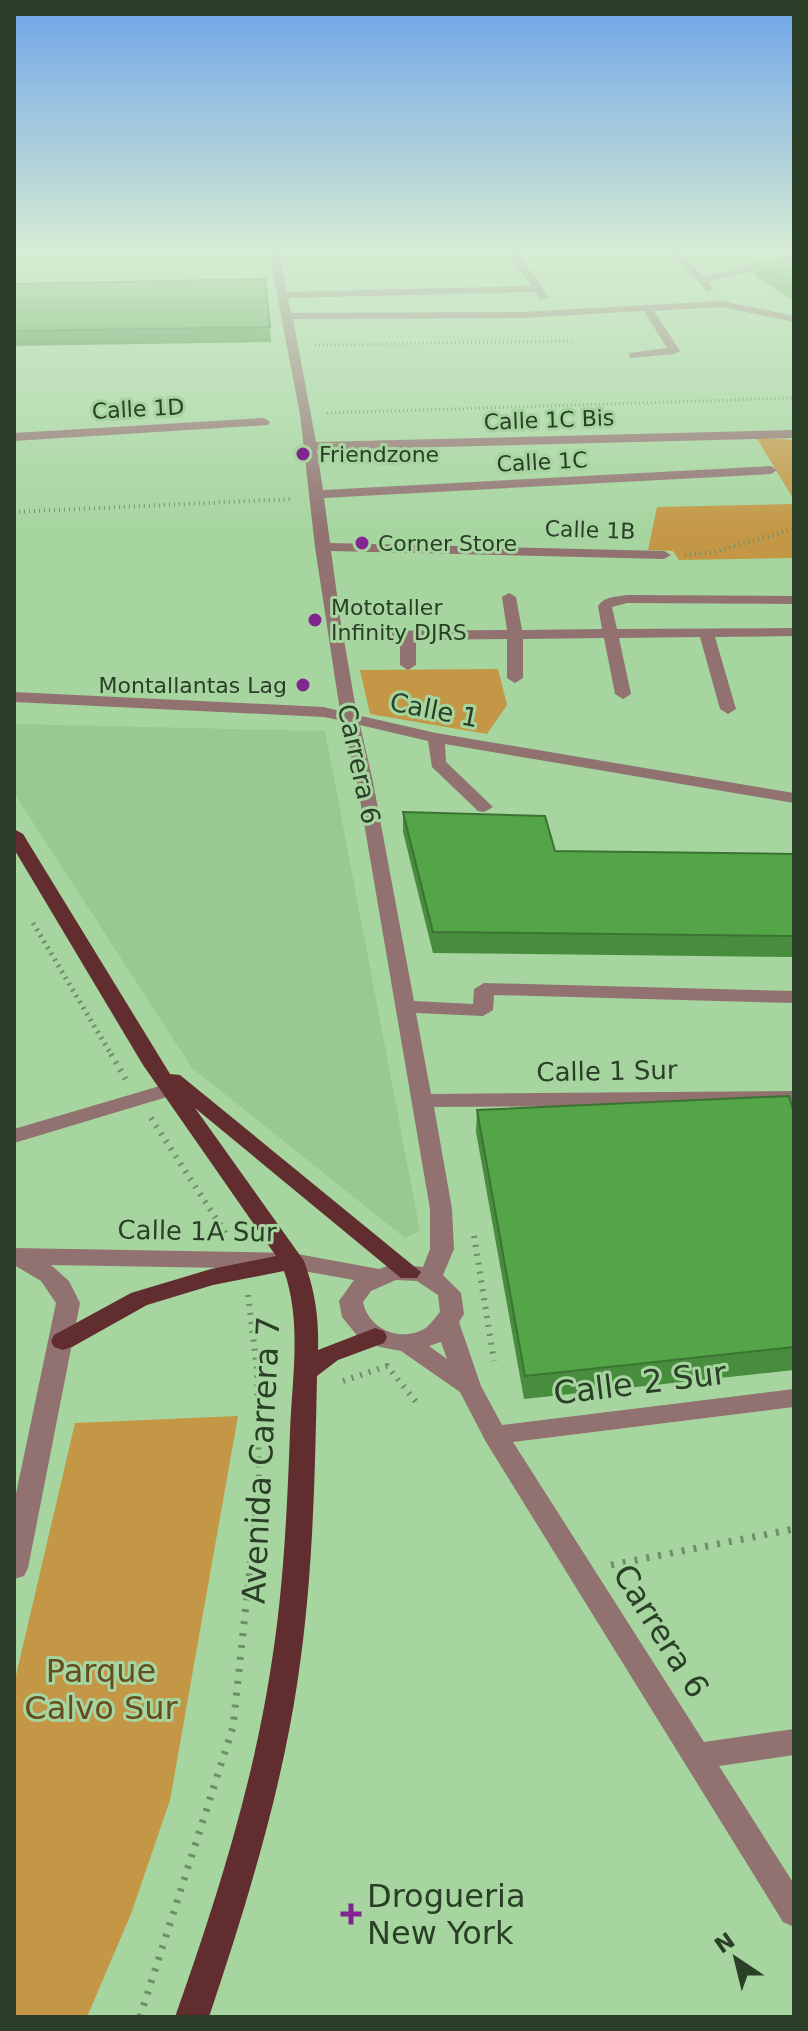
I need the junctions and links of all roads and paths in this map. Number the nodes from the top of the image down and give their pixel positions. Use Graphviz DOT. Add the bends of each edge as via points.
graph roads {
  1 [pos="449,343"];
  2 [pos="669,343"];
  3 [pos="293,345"];
  4 [pos="633,355"];
  5 [pos="794,398"];
  6 [pos="306,414"];
  7 [pos="264,422"];
  8 [pos="791,434"];
  9 [pos="14,437"];
  10 [pos="310,446"];
  11 [pos="771,470"];
  12 [pos="316,496"];
  13 [pos="14,512"];
  14 [pos="794,529"];
  15 [pos="322,547"];
  16 [pos="664,555"];
  17 [pos="509,597"];
  18 [pos="794,600"];
  19 [pos="794,632"];
  20 [pos="707,634"];
  21 [pos="612,635"];
  22 [pos="335,636"];
  23 [pos="408,636"];
  24 [pos="515,636"];
  25 [pos="408,665"];
  26 [pos="515,678"];
  27 [pos="623,694"];
  28 [pos="14,697"];
  29 [pos="728,709"];
  30 [pos="350,718"];
  31 [pos="436,738"];
  32 [pos="794,798"];
  33 [pos="484,807"];
  34 [pos="14,834"];
  35 [pos="29,915"];
  36 [pos="794,997"];
  37 [pos="405,1007"];
  38 [pos="153,1065"];
  39 [pos="170,1089"];
  40 [pos="794,1098"];
  41 [pos="138,1099"];
  42 [pos="421,1101"];
  43 [pos="14,1136"];
  44 [pos="474,1231"];
  45 [pos="15,1256"];
  46 [pos="292,1261"];
  47 [pos="244,1265"];
  48 [pos="420,1274"];
  49 [pos="377,1276"];
  50 [pos="447,1323"];
  51 [pos="375,1337"];
  52 [pos="63,1341"];
  53 [pos="407,1343"];
  54 [pos="495,1363"];
  55 [pos="305,1372"];
  56 [pos="333,1385"];
  57 [pos="469,1386"];
  58 [pos="794,1398"];
  59 [pos="416,1402"];
  60 [pos="495,1435"];
  61 [pos="794,1529"];
  62 [pos="14,1568"];
  63 [pos="582,1570"];
  64 [pos="794,1742"];
  65 [pos="698,1756"];
  66 [pos="794,1912"];
  67 [pos="140,2017"];
  68 [pos="192,2017"];
  1 -- 3 [label="path"];
  2 -- 4 [label="street" via="674,351"];
  3 -- 6 [label="street, Carrera 6"];
  5 -- 6 [label="path"];
  6 -- 10 [label="street, Carrera 6"];
  7 -- 9 [label="street, Calle 1D"];
  8 -- 10 [label="street, Calle 1C Bis"];
  10 -- 12 [label="street, Carrera 6"];
  11 -- 12 [label="street, Calle 1C"];
  12 -- 13 [label="path"];
  12 -- 15 [label="street, Carrera 6"];
  14 -- 16 [label="path" via="750,538 714,554"];
  15 -- 16 [label="street, Calle 1B"];
  15 -- 22 [label="street, Carrera 6"];
  17 -- 24 [label="street"];
  18 -- 21 [label="street" via="618,600 605,606"];
  19 -- 20 [label="street"];
  20 -- 21 [label="street"];
  20 -- 29 [label="street"];
  21 -- 24 [label="street"];
  21 -- 27 [label="street"];
  22 -- 23 [label="street"];
  22 -- 30 [label="street, Carrera 6"];
  23 -- 24 [label="street"];
  23 -- 25 [label="street"];
  24 -- 26 [label="street"];
  28 -- 30 [label="street, Calle 1" via="274,708"];
  30 -- 31 [label="street, Calle 1"];
  30 -- 37 [label="street, Carrera 6"];
  31 -- 32 [label="street, Calle 1"];
  31 -- 33 [label="street" via="438,763"];
  34 -- 38 [label="main road, Avenida Carrera 7"];
  35 -- 41 [label="path"];
  36 -- 37 [label="street" via="484,989 483,1010"];
  37 -- 42 [label="street, Carrera 6"];
  38 -- 39 [label="main road, Avenida Carrera 7"];
  38 -- 48 [label="main road"];
  39 -- 41 [label="street"];
  39 -- 46 [label="main road, Avenida Carrera 7"];
  40 -- 42 [label="street, Calle 1 Sur"];
  41 -- 43 [label="street"];
  41 -- 47 [label="path"];
  42 -- 48 [label="street, Carrera 6" via="443,1230 439,1261"];
  44 -- 54 [label="path"];
  45 -- 47 [label="street, Calle 1A Sur"];
  45 -- 52 [label="street" via="38,1266 63,1289 68,1303"];
  46 -- 47 [label="main road"];
  46 -- 49 [label="street, Calle 1A Sur"];
  46 -- 55 [label="main road, Avenida Carrera 7" via="307,1318"];
  47 -- 52 [label="main road" via="139,1299"];
  47 -- 67 [label="path" via="257,1369 259,1491 233,1727"];
  48 -- 49 [label="street"];
  48 -- 50 [label="street" via="449,1293 452,1314"];
  49 -- 51 [label="street" via="356,1291 351,1312"];
  50 -- 53 [label="street" via="437,1333"];
  50 -- 57 [label="street, Carrera 6"];
  51 -- 53 [label="street"];
  51 -- 55 [label="main road" via="329,1354"];
  52 -- 62 [label="street"];
  53 -- 57 [label="street, Carrera 6"];
  55 -- 68 [label="main road, Avenida Carrera 7" via="296,1563 284,1676 262,1786 225,1923"];
  56 -- 59 [label="path" via="387,1366"];
  57 -- 60 [label="street, Carrera 6"];
  58 -- 60 [label="street, Calle 2 Sur"];
  60 -- 63 [label="street, Carrera 6"];
  61 -- 63 [label="path"];
  63 -- 65 [label="street, Carrera 6"];
  64 -- 65 [label="street"];
  65 -- 66 [label="street, Carrera 6"];
}
